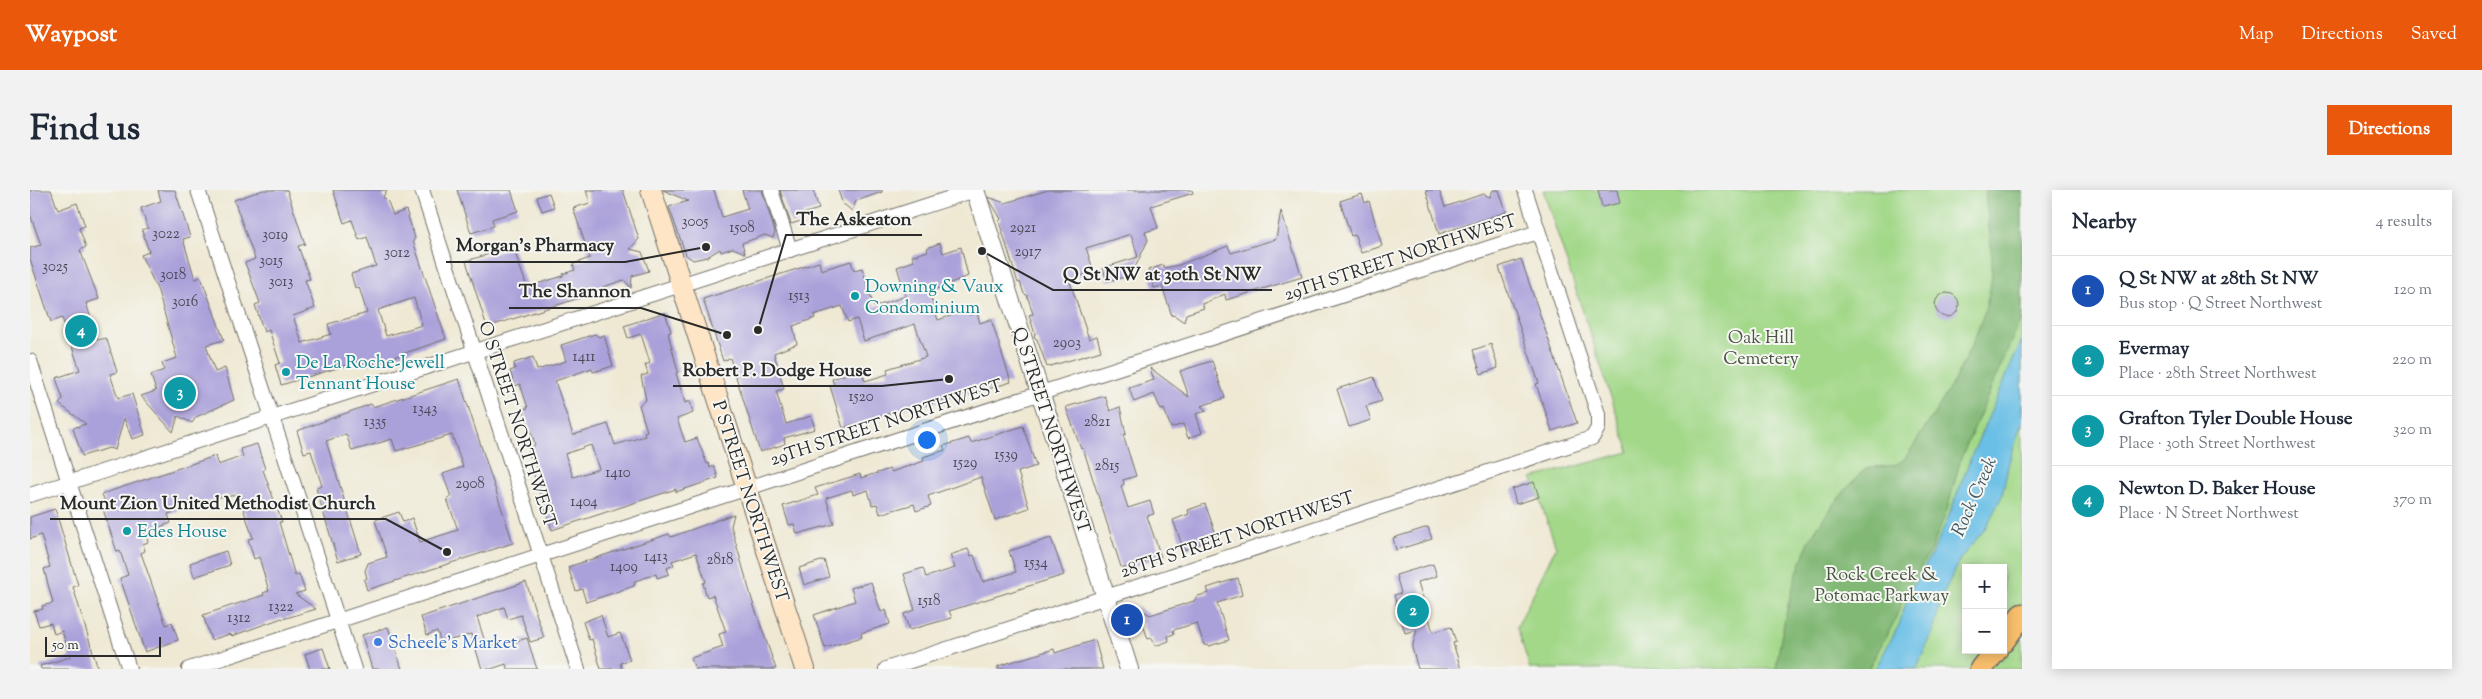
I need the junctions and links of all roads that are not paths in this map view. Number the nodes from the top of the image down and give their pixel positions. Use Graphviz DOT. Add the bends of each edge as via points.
graph roads {
  1 [pos="198,190"];
  2 [pos="422,190"];
  3 [pos="650,190"];
  4 [pos="771,190"];
  5 [pos="975,190"];
  6 [pos="1525,190"];
  7 [pos="1538,232"];
  8 [pos="790,250"];
  9 [pos="682,286"];
  10 [pos="475,352"];
  11 [pos="30,361"];
  12 [pos="1040,393"];
  13 [pos="272,417"];
  14 [pos="70,483"];
  15 [pos="746,487"];
  16 [pos="30,495"];
  17 [pos="541,555"];
  18 [pos="1106,597"];
  19 [pos="2022,615"];
  20 [pos="338,620"];
  21 [pos="2007,636"];
  22 [pos="1993,654"];
  23 [pos="129,669"];
  24 [pos="189,669"];
  25 [pos="354,669"];
  26 [pos="578,669"];
  27 [pos="805,669"];
  28 [pos="886,669"];
  29 [pos="1129,669"];
  30 [pos="1981,669"];
  1 -- 13 [label="street"];
  2 -- 10 [label="street, O STREET NORTHWEST"];
  3 -- 9 [label="main road, P STREET NORTHWEST"];
  4 -- 8 [label="street"];
  5 -- 8 [label="street"];
  5 -- 12 [label="street, Q STREET NORTHWEST"];
  6 -- 7 [label="street"];
  7 -- 12 [label="street, 29TH STREET NORTHWEST"];
  7 -- 18 [label="street, 28TH STREET NORTHWEST" via="1598,414 1597,432 1586,441"];
  8 -- 9 [label="street"];
  9 -- 10 [label="street"];
  9 -- 15 [label="main road, P STREET NORTHWEST"];
  10 -- 13 [label="street"];
  10 -- 17 [label="street, O STREET NORTHWEST"];
  11 -- 14 [label="street"];
  12 -- 15 [label="street, 29TH STREET NORTHWEST"];
  12 -- 18 [label="street, Q STREET NORTHWEST"];
  13 -- 14 [label="street"];
  13 -- 20 [label="street"];
  14 -- 16 [label="street"];
  14 -- 23 [label="street"];
  15 -- 17 [label="street, 29TH STREET NORTHWEST"];
  15 -- 27 [label="main road, P STREET NORTHWEST"];
  17 -- 20 [label="street, 29TH STREET NORTHWEST"];
  17 -- 26 [label="street, O STREET NORTHWEST"];
  18 -- 28 [label="street, 28TH STREET NORTHWEST"];
  18 -- 29 [label="street, Q STREET NORTHWEST"];
  19 -- 21 [label="main road"];
  20 -- 24 [label="street, 29TH STREET NORTHWEST"];
  20 -- 25 [label="street"];
  22 -- 30 [label="main road"];
}
